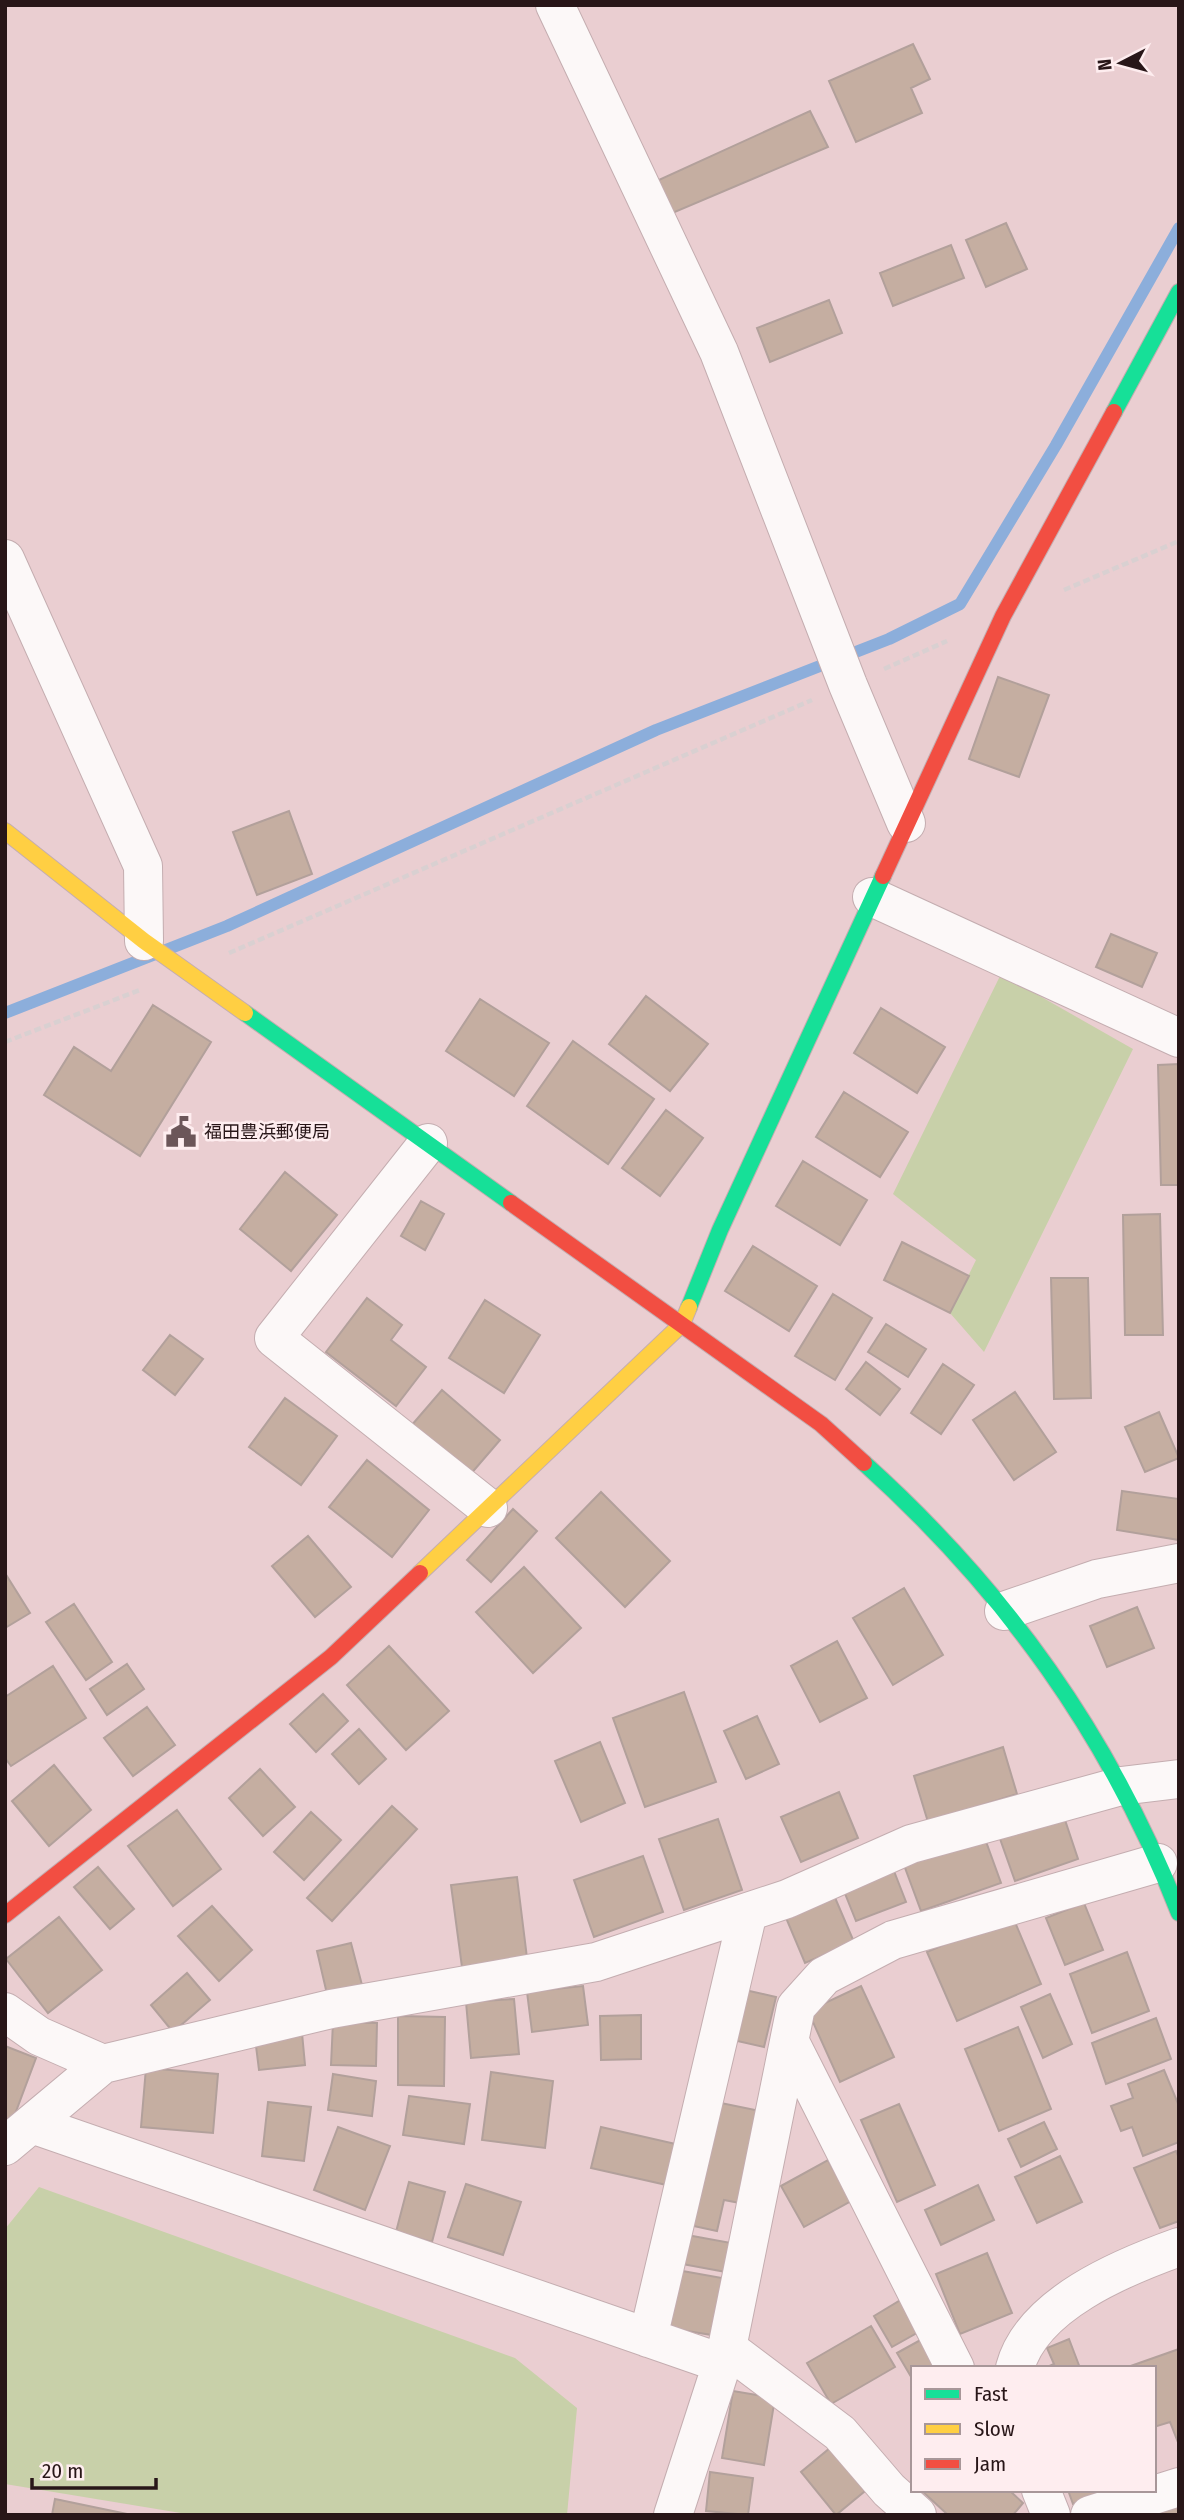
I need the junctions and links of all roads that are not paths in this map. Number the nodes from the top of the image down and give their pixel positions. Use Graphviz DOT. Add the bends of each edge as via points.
graph roads {
  1 [pos="555,5"];
  2 [pos="1179,292"];
  3 [pos="5,559"];
  4 [pos="906,823"];
  5 [pos="5,831"];
  6 [pos="872,897"];
  7 [pos="144,941"];
  8 [pos="1179,1038"];
  9 [pos="428,1143"];
  10 [pos="682,1324"];
  11 [pos="488,1508"];
  12 [pos="1179,1563"];
  13 [pos="1004,1611"];
  14 [pos="1179,1779"];
  15 [pos="1121,1786"];
  16 [pos="1158,1863"];
  17 [pos="748,1912"];
  18 [pos="1179,1913"];
  19 [pos="5,1915"];
  20 [pos="5,2012"];
  21 [pos="790,2042"];
  22 [pos="103,2064"];
  23 [pos="19,2135"];
  24 [pos="1179,2247"];
  25 [pos="648,2338"];
  26 [pos="724,2356"];
  27 [pos="955,2366"];
  28 [pos="1016,2366"];
  29 [pos="1179,2487"];
  30 [pos="1042,2492"];
  31 [pos="680,2510"];
  32 [pos="917,2515"];
  33 [pos="1051,2515"];
  34 [pos="1090,2515"];
  1 -- 4 [label="street" via="719,352"];
  2 -- 4 [label="street" via="1003,617"];
  3 -- 7 [label="street" via="143,866"];
  4 -- 6 [label="street"];
  5 -- 7 [label="street"];
  6 -- 8 [label="street"];
  6 -- 10 [label="street"];
  7 -- 9 [label="street"];
  9 -- 10 [label="street"];
  9 -- 11 [label="street" via="274,1338"];
  10 -- 11 [label="street"];
  10 -- 13 [label="street" via="821,1424 978,1575"];
  11 -- 19 [label="street" via="331,1657"];
  12 -- 13 [label="street" via="1097,1579"];
  13 -- 15 [label="street" via="1053,1675"];
  14 -- 15 [label="street"];
  15 -- 16 [label="street"];
  15 -- 17 [label="street" via="911,1844"];
  16 -- 18 [label="street"];
  16 -- 21 [label="street" via="893,1940 824,1976 796,2007"];
  17 -- 22 [label="street" via="596,1962 331,2009"];
  17 -- 25 [label="street"];
  20 -- 22 [label="street" via="39,2036"];
  21 -- 26 [label="street"];
  21 -- 27 [label="street"];
  22 -- 23 [label="street"];
  23 -- 25 [label="street"];
  24 -- 28 [label="street" via="1138,2262 1074,2296 1041,2323"];
  25 -- 26 [label="street"];
  26 -- 31 [label="street"];
  26 -- 32 [label="street" via="840,2433"];
  29 -- 34 [label="street"];
  30 -- 33 [label="street"];
}
